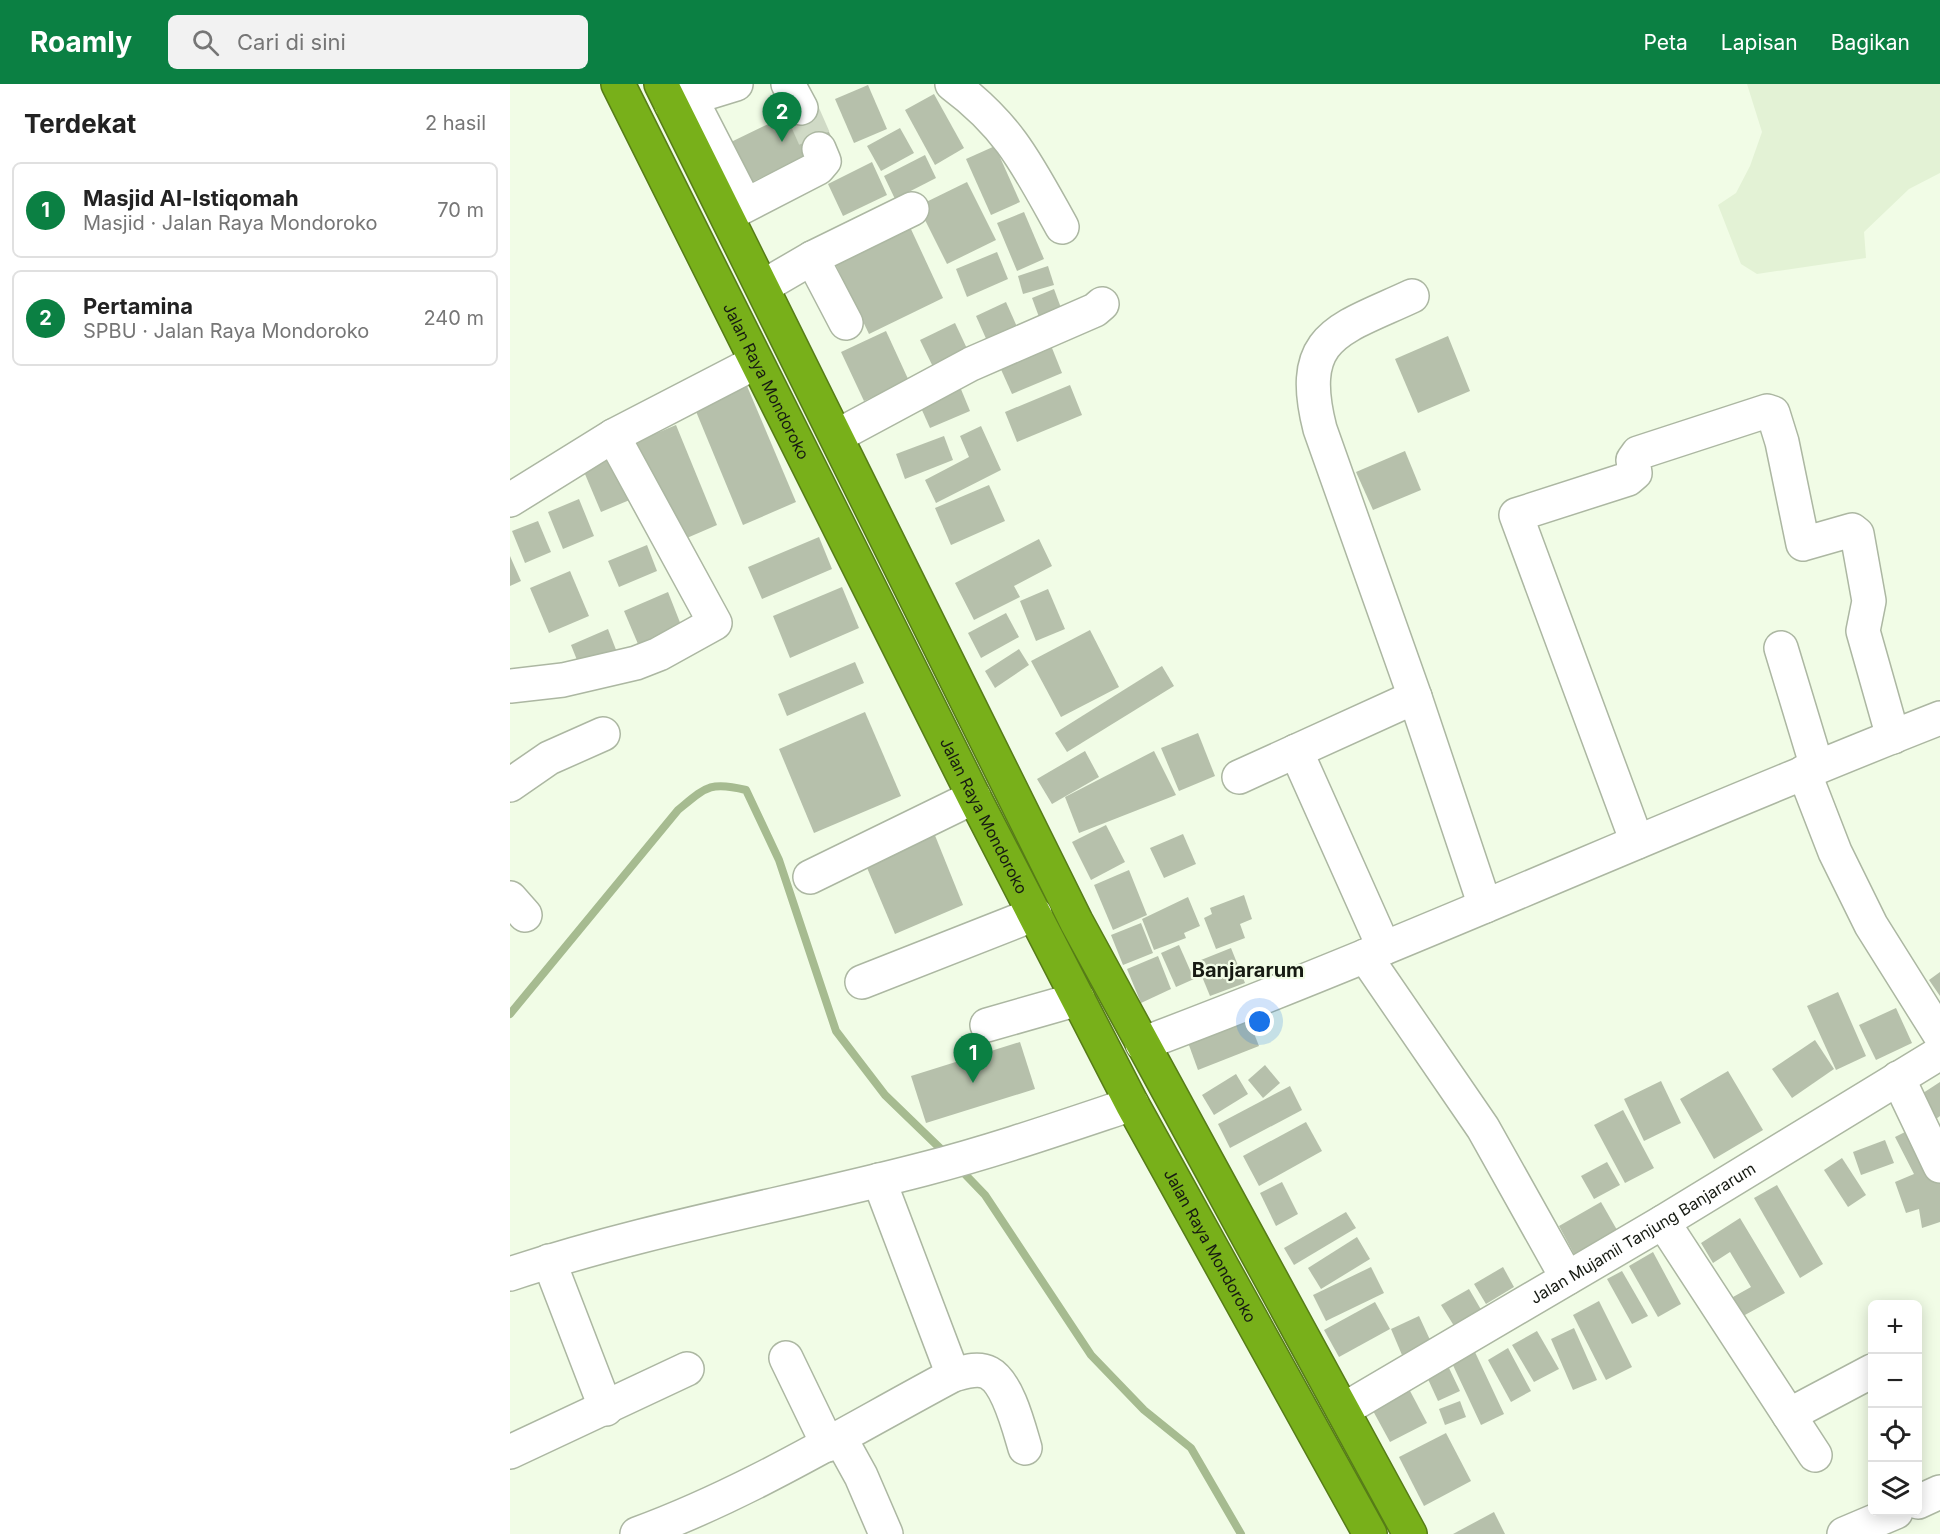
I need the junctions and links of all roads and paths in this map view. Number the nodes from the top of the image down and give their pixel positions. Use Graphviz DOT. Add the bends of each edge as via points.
graph roads {
  1 [pos="618,84"];
  2 [pos="736,84"];
  3 [pos="952,84"];
  4 [pos="674,95"];
  5 [pos="635,120"];
  6 [pos="819,149"];
  7 [pos="912,208"];
  8 [pos="736,210"];
  9 [pos="1062,227"];
  10 [pos="812,258"];
  11 [pos="758,275"];
  12 [pos="716,283"];
  13 [pos="1412,296"];
  14 [pos="1102,304"];
  15 [pos="846,323"];
  16 [pos="756,362"];
  17 [pos="613,436"];
  18 [pos="837,436"];
  19 [pos="511,499"];
  20 [pos="1781,648"];
  21 [pos="510,686"];
  22 [pos="1415,697"];
  23 [pos="1940,718"];
  24 [pos="603,734"];
  25 [pos="1893,737"];
  26 [pos="1296,751"];
  27 [pos="1810,769"];
  28 [pos="1239,777"];
  29 [pos="510,785"];
  30 [pos="974,797"];
  31 [pos="1637,842"];
  32 [pos="810,877"];
  33 [pos="1485,906"];
  34 [pos="1035,914"];
  35 [pos="1375,952"];
  36 [pos="862,982"];
  37 [pos="1078,999"];
  38 [pos="987,1025"];
  39 [pos="1940,1035"];
  40 [pos="1142,1044"];
  41 [pos="1940,1053"];
  42 [pos="1898,1078"];
  43 [pos="1132,1104"];
  44 [pos="1940,1166"];
  45 [pos="879,1180"];
  46 [pos="1663,1222"];
  47 [pos="549,1261"];
  48 [pos="510,1274"];
  49 [pos="1567,1278"];
  50 [pos="786,1358"];
  51 [pos="687,1369"];
  52 [pos="1868,1373"];
  53 [pos="953,1375"];
  54 [pos="606,1409"];
  55 [pos="1343,1410"];
  56 [pos="1789,1415"];
  57 [pos="834,1441"];
  58 [pos="1025,1448"];
  59 [pos="510,1452"];
  60 [pos="1815,1455"];
  61 [pos="1940,1492"];
  62 [pos="1922,1500"];
  63 [pos="1887,1516"];
  64 [pos="691,1525"];
  65 [pos="637,1534"];
  66 [pos="886,1534"];
  67 [pos="1370,1534"];
  68 [pos="1410,1534"];
  69 [pos="1844,1534"];
  1 -- 5 [label="highway, Jalan Raya Mondoroko"];
  2 -- 4 [label="street"];
  3 -- 9 [label="street" via="1001,125"];
  4 -- 5 [label="highway"];
  4 -- 8 [label="highway"];
  5 -- 12 [label="highway, Jalan Raya Mondoroko"];
  6 -- 8 [label="street" via="824,160 818,168"];
  7 -- 10 [label="street"];
  8 -- 11 [label="highway"];
  10 -- 11 [label="street"];
  10 -- 15 [label="street"];
  11 -- 12 [label="highway"];
  11 -- 18 [label="highway"];
  12 -- 16 [label="highway, Jalan Raya Mondoroko"];
  13 -- 22 [label="street" via="1341,330 1324,343 1315,362 1312,385 1320,429"];
  14 -- 18 [label="street" via="971,364"];
  16 -- 17 [label="street"];
  16 -- 30 [label="highway, Jalan Raya Mondoroko"];
  17 -- 19 [label="street"];
  17 -- 21 [label="street" via="715,623 636,663 563,680"];
  18 -- 40 [label="highway" via="1076,921"];
  20 -- 27 [label="street"];
  22 -- 26 [label="street"];
  22 -- 33 [label="street"];
  23 -- 25 [label="street"];
  24 -- 29 [label="street" via="549,758"];
  25 -- 27 [label="street"];
  25 -- 31 [label="street" via="1863,631 1869,601 1857,534 1852,530 1803,544 1773,413 1767,411 1638,453 1633,460 1635,473 1628,478 1512,505"];
  26 -- 28 [label="street"];
  26 -- 35 [label="street"];
  27 -- 31 [label="street"];
  27 -- 39 [label="street" via="1835,852 1871,925"];
  30 -- 32 [label="street"];
  30 -- 34 [label="highway, Jalan Raya Mondoroko"];
  31 -- 33 [label="street"];
  33 -- 35 [label="street"];
  34 -- 36 [label="street"];
  34 -- 37 [label="highway, Jalan Raya Mondoroko"];
  35 -- 40 [label="street"];
  35 -- 49 [label="street" via="1483,1128"];
  37 -- 38 [label="street"];
  37 -- 43 [label="highway, Jalan Raya Mondoroko"];
  40 -- 55 [label="highway"];
  41 -- 42 [label="street, Jalan Mujamil Tanjung Banjararum"];
  42 -- 44 [label="street"];
  42 -- 46 [label="street, Jalan Mujamil Tanjung Banjararum"];
  43 -- 45 [label="street" via="993,1150"];
  43 -- 67 [label="highway, Jalan Raya Mondoroko"];
  45 -- 47 [label="street" via="698,1221"];
  45 -- 53 [label="street"];
  46 -- 49 [label="street, Jalan Mujamil Tanjung Banjararum"];
  46 -- 56 [label="street"];
  47 -- 48 [label="street"];
  47 -- 54 [label="street"];
  49 -- 55 [label="street, Jalan Mujamil Tanjung Banjararum"];
  50 -- 57 [label="street"];
  51 -- 54 [label="street"];
  52 -- 56 [label="street"];
  53 -- 57 [label="street"];
  53 -- 58 [label="street" via="979,1371 996,1379 1010,1403"];
  54 -- 59 [label="street"];
  55 -- 68 [label="highway"];
  56 -- 60 [label="street"];
  57 -- 64 [label="street"];
  57 -- 66 [label="street" via="861,1476"];
  61 -- 62 [label="street"];
  63 -- 69 [label="street"];
  64 -- 65 [label="street"];
}
